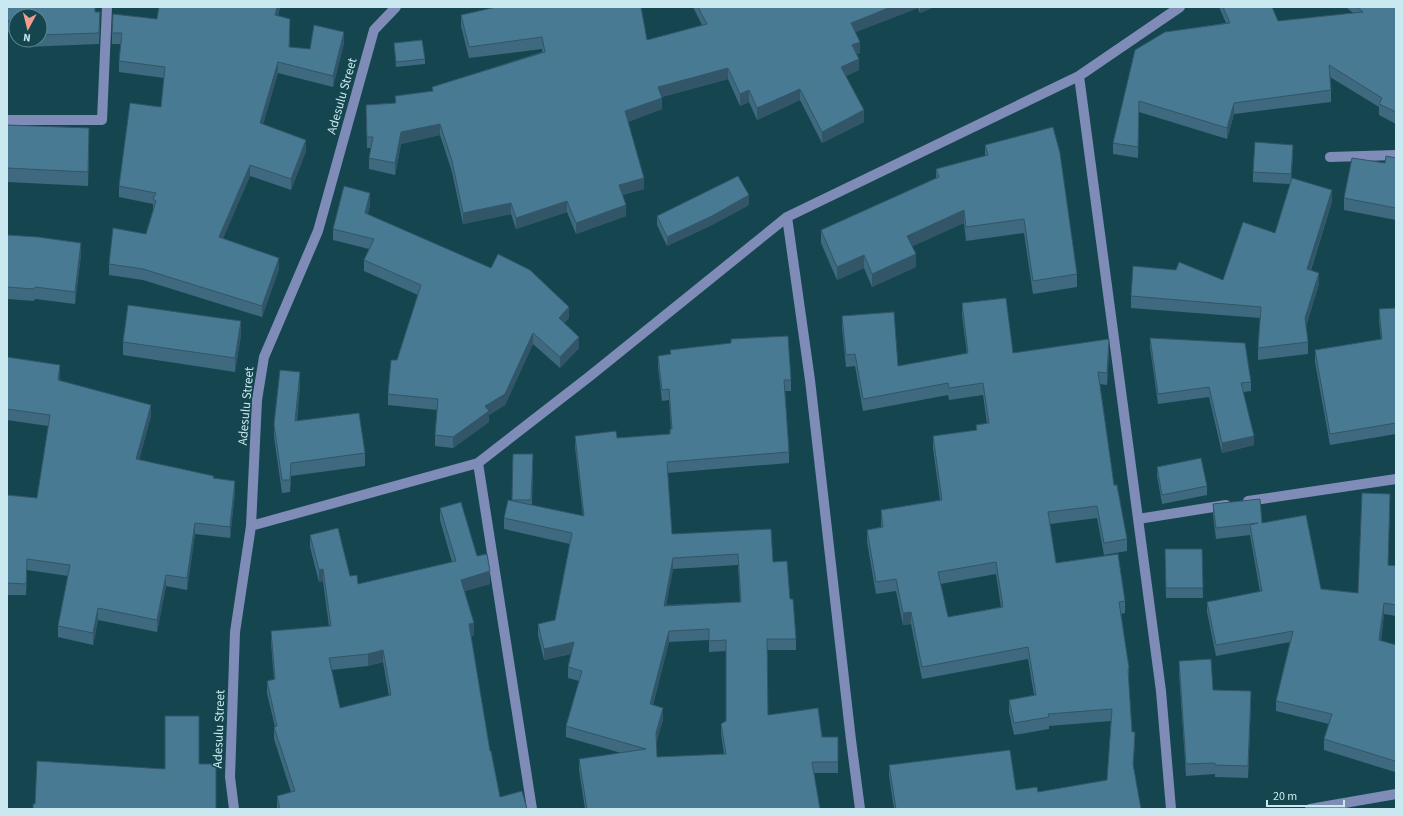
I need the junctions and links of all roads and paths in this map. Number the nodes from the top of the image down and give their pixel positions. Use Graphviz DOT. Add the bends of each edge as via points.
graph roads {
  1 [pos="107,7"];
  2 [pos="396,7"];
  3 [pos="1180,7"];
  4 [pos="1079,76"];
  5 [pos="7,120"];
  6 [pos="1396,155"];
  7 [pos="1330,157"];
  8 [pos="787,217"];
  9 [pos="478,462"];
  10 [pos="1396,479"];
  11 [pos="1138,519"];
  12 [pos="251,526"];
  13 [pos="1396,794"];
  14 [pos="234,809"];
  15 [pos="532,809"];
  16 [pos="860,809"];
  17 [pos="1172,809"];
  18 [pos="1310,809"];
  1 -- 5 [label="street" via="102,120"];
  2 -- 12 [label="street, Adesulu Street" via="374,30 318,231 264,357 257,400"];
  3 -- 4 [label="street"];
  4 -- 8 [label="street"];
  4 -- 11 [label="street"];
  6 -- 7 [label="street"];
  8 -- 9 [label="street" via="590,376"];
  8 -- 16 [label="street" via="810,380"];
  9 -- 12 [label="street"];
  9 -- 15 [label="street"];
  10 -- 11 [label="street"];
  11 -- 17 [label="street" via="1161,691"];
  12 -- 14 [label="street, Adesulu Street" via="235,632 230,777"];
  13 -- 18 [label="street"];
}
